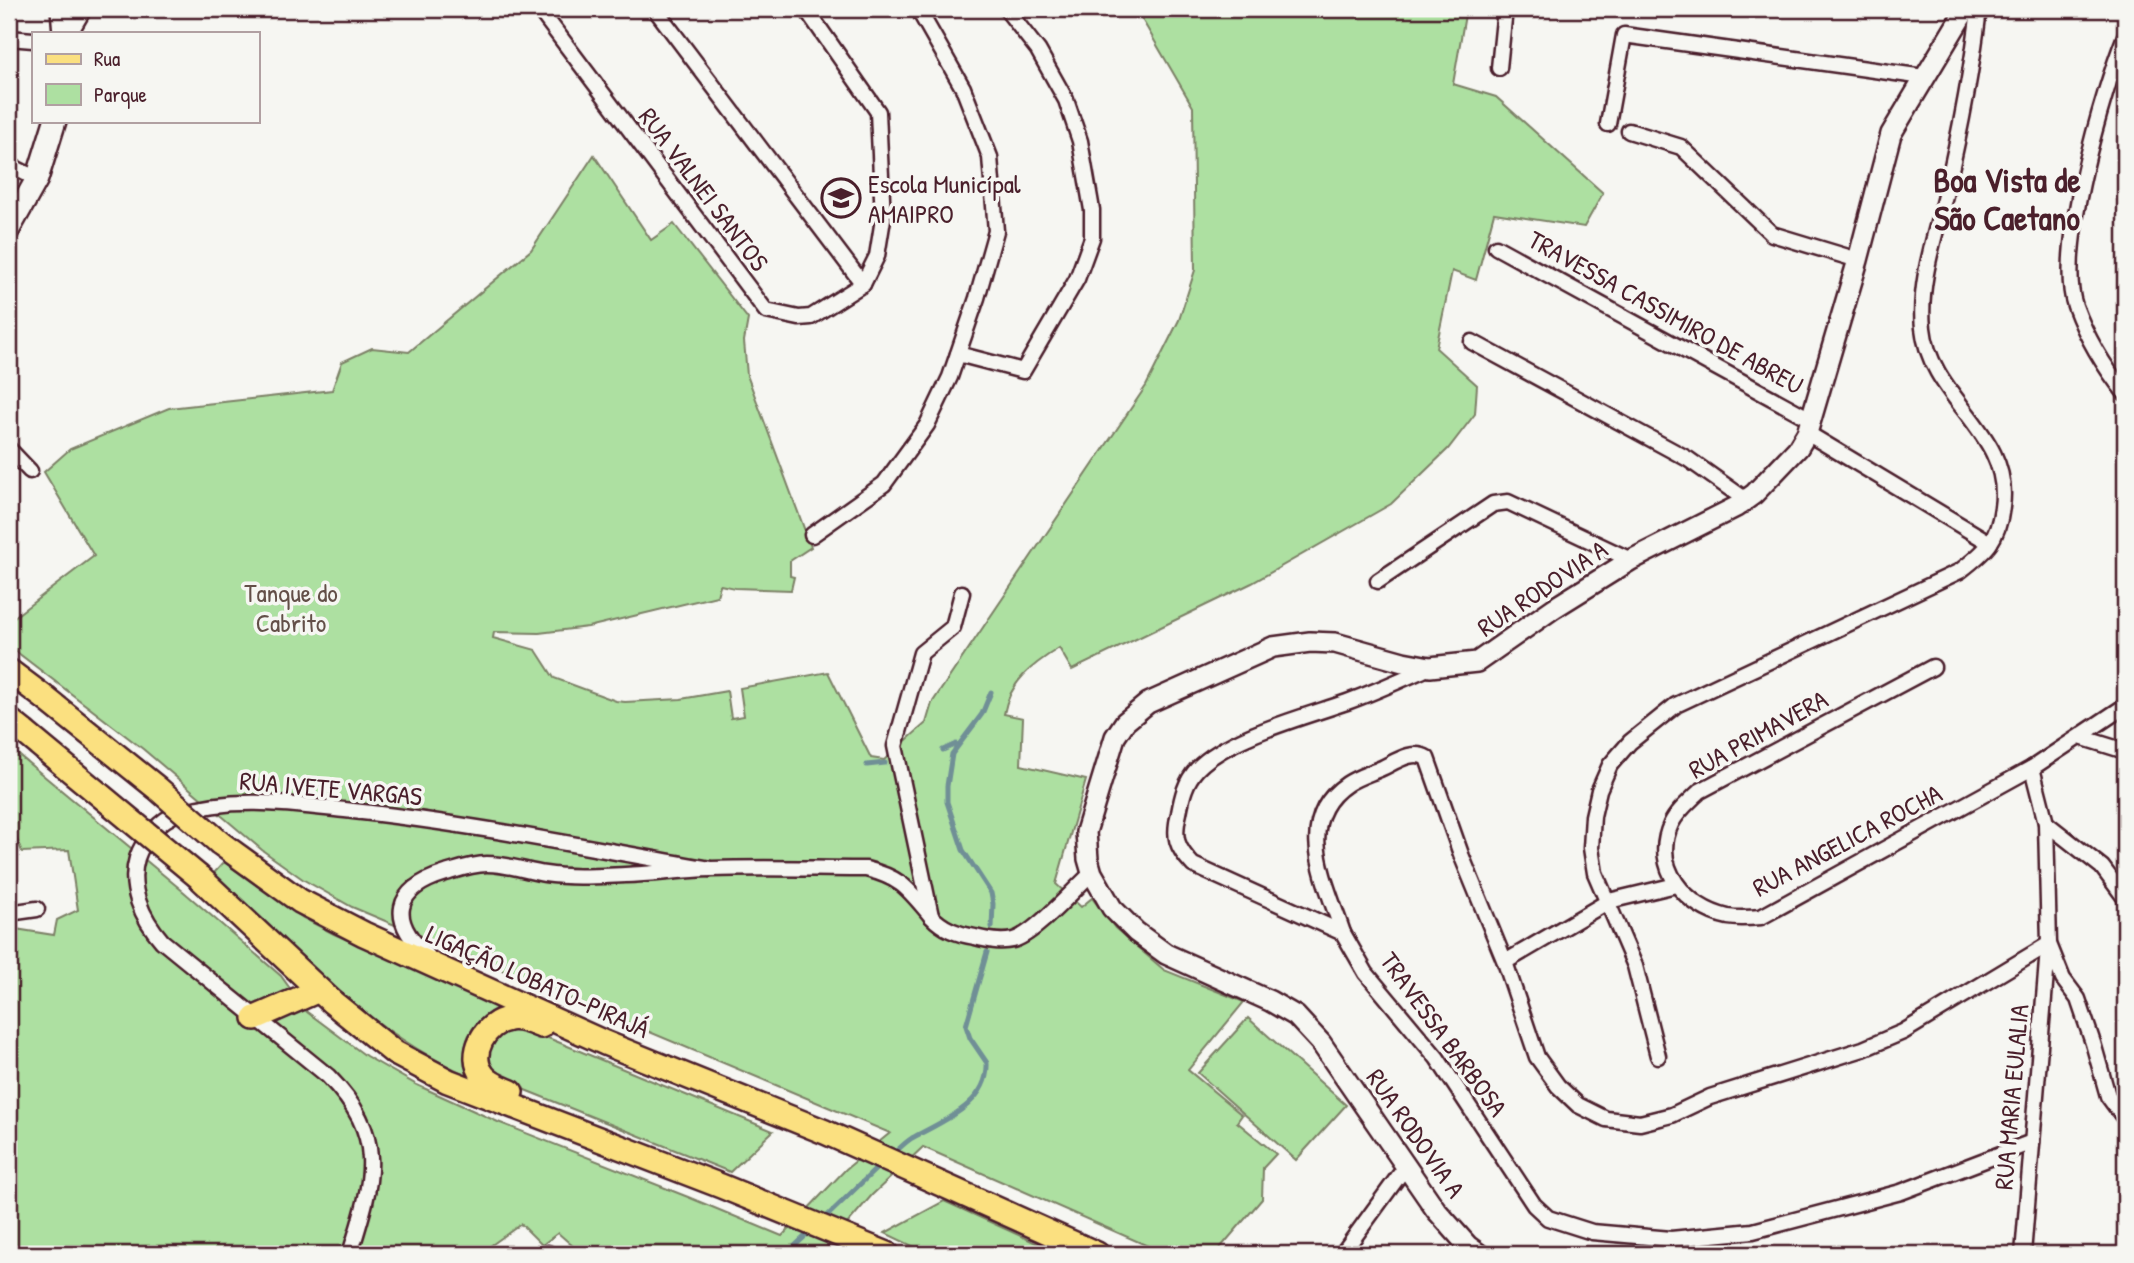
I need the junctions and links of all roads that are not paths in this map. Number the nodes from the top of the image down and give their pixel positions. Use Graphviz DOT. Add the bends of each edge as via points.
graph roads {
  1 [pos="62,9"];
  2 [pos="84,9"];
  3 [pos="539,9"];
  4 [pos="655,9"];
  5 [pos="806,9"];
  6 [pos="918,9"];
  7 [pos="1006,9"];
  8 [pos="1505,9"];
  9 [pos="1966,9"];
  10 [pos="1979,9"];
  11 [pos="64,32"];
  12 [pos="71,32"];
  13 [pos="2125,36"];
  14 [pos="9,38"];
  15 [pos="32,40"];
  16 [pos="1499,68"];
  17 [pos="1924,77"];
  18 [pos="55,122"];
  19 [pos="1608,124"];
  20 [pos="1629,131"];
  21 [pos="9,164"];
  22 [pos="37,179"];
  23 [pos="9,229"];
  24 [pos="1496,247"];
  25 [pos="1858,260"];
  26 [pos="863,284"];
  27 [pos="1472,342"];
  28 [pos="958,354"];
  29 [pos="2125,393"];
  30 [pos="1809,427"];
  31 [pos="9,449"];
  32 [pos="30,471"];
  33 [pos="1746,500"];
  34 [pos="812,535"];
  35 [pos="1987,547"];
  36 [pos="1631,560"];
  37 [pos="1378,581"];
  38 [pos="962,593"];
  39 [pos="1430,667"];
  40 [pos="1933,667"];
  41 [pos="9,671"];
  42 [pos="2125,706"];
  43 [pos="16,726"];
  44 [pos="2080,737"];
  45 [pos="2125,751"];
  46 [pos="2032,768"];
  47 [pos="2046,823"];
  48 [pos="710,869"];
  49 [pos="1092,873"];
  50 [pos="1676,885"];
  51 [pos="2125,898"];
  52 [pos="1609,901"];
  53 [pos="37,909"];
  54 [pos="9,913"];
  55 [pos="932,916"];
  56 [pos="1343,933"];
  57 [pos="2049,944"];
  58 [pos="1505,962"];
  59 [pos="447,973"];
  60 [pos="319,990"];
  61 [pos="255,1018"];
  62 [pos="605,1043"];
  63 [pos="1658,1056"];
  64 [pos="2125,1119"];
  65 [pos="2032,1142"];
  66 [pos="610,1143"];
  67 [pos="1406,1166"];
  68 [pos="1071,1243"];
  69 [pos="1470,1251"];
  70 [pos="350,1254"];
  71 [pos="887,1254"];
  72 [pos="1091,1254"];
  73 [pos="1097,1254"];
  74 [pos="1342,1254"];
  75 [pos="2023,1254"];
  1 -- 11 [label="main road"];
  2 -- 12 [label="street"];
  3 -- 26 [label="street, RUA VALNEI SANTOS" via="766,311 810,317"];
  4 -- 26 [label="street"];
  5 -- 26 [label="street" via="878,112 883,219 877,256"];
  6 -- 28 [label="street" via="963,88 990,156 996,231"];
  7 -- 28 [label="street" via="1038,50 1066,100 1080,141 1092,238 1077,279 1023,372"];
  8 -- 16 [label="street"];
  9 -- 17 [label="street, RUA RODOVIA A"];
  10 -- 35 [label="street" via="1959,135 1928,268 1923,328 1931,361 1945,387 1999,461 2005,492 2000,523"];
  13 -- 29 [label="street" via="2080,194 2070,276 2074,304"];
  14 -- 15 [label="street"];
  17 -- 19 [label="street" via="1624,35"];
  17 -- 25 [label="street, RUA RODOVIA A" via="1891,134"];
  18 -- 22 [label="main road"];
  20 -- 25 [label="street" via="1681,147 1772,234"];
  21 -- 22 [label="street"];
  22 -- 23 [label="main road"];
  24 -- 30 [label="street, TRAVESSA CASSIMIRO DE ABREU"];
  25 -- 30 [label="street, RUA RODOVIA A"];
  27 -- 33 [label="street" via="1688,459"];
  28 -- 34 [label="street" via="926,425 884,484"];
  30 -- 33 [label="street, RUA RODOVIA A" via="1798,448"];
  30 -- 35 [label="street, TRAVESSA CASSIMIRO DE ABREU"];
  31 -- 32 [label="street"];
  33 -- 36 [label="street, RUA RODOVIA A"];
  35 -- 52 [label="street" via="1960,571 1676,705 1630,742 1610,765 1593,816 1595,873"];
  36 -- 37 [label="street" via="1500,502"];
  36 -- 39 [label="street, RUA RODOVIA A" via="1554,608 1488,657"];
  38 -- 55 [label="street" via="953,626 921,653 895,746"];
  39 -- 49 [label="street, RUA RODOVIA A" via="1335,643 1290,644 1255,654 1148,703 1115,737 1086,832"];
  39 -- 56 [label="street" via="1252,735 1197,769 1185,787 1174,831 1180,851 1194,865"];
  40 -- 50 [label="street, RUA PRIMAVERA" via="1700,791 1671,824 1665,845 1665,865"];
  41 -- 59 [label="main road, LIGAÇÃO LOBATO-PIRAJÁ, bridge" via="220,843 300,901"];
  42 -- 44 [label="street, RUA ANGELICA ROCHA"];
  43 -- 60 [label="main road, bridge" via="199,877"];
  44 -- 45 [label="street"];
  44 -- 46 [label="street, RUA ANGELICA ROCHA"];
  46 -- 47 [label="street"];
  46 -- 50 [label="street, RUA ANGELICA ROCHA" via="1761,917 1708,910"];
  47 -- 51 [label="street" via="2102,867"];
  47 -- 57 [label="street"];
  48 -- 55 [label="street, RUA IVETE VARGAS" via="866,869 902,883"];
  48 -- 59 [label="street, RUA IVETE VARGAS" via="560,876 486,864 428,878 403,900 400,915 415,944"];
  48 -- 61 [label="street, RUA IVETE VARGAS" via="517,834 328,809 230,803 176,814 158,826 138,857 134,874 142,914 162,941"];
  49 -- 55 [label="street, RUA IVETE VARGAS" via="1014,940 958,933"];
  49 -- 67 [label="street, RUA RODOVIA A" via="1112,908 1151,944 1296,1016 1321,1043"];
  50 -- 52 [label="street"];
  52 -- 58 [label="street"];
  52 -- 63 [label="street" via="1635,966"];
  53 -- 54 [label="street"];
  56 -- 58 [label="street, TRAVESSA BARBOSA" via="1316,849 1317,824 1330,800 1347,784 1410,756 1423,755"];
  56 -- 65 [label="street, TRAVESSA BARBOSA" via="1366,973 1437,1058 1534,1205 1548,1218 1592,1233 1671,1239 1753,1231 1900,1192"];
  57 -- 58 [label="street" via="1903,1032 1640,1123 1606,1119 1577,1105 1558,1086 1537,1057"];
  57 -- 64 [label="street" via="2063,979 2078,999 2108,1096"];
  57 -- 65 [label="street, RUA MARIA EULALIA"];
  59 -- 62 [label="main road, LIGAÇÃO LOBATO-PIRAJÁ"];
  60 -- 61 [label="main road"];
  60 -- 66 [label="main road" via="395,1054 448,1081"];
  61 -- 70 [label="street, RUA IVETE VARGAS" via="347,1095 369,1139 368,1190"];
  62 -- 66 [label="main road" via="508,1019 489,1029 477,1058 488,1082"];
  62 -- 68 [label="main road, LIGAÇÃO LOBATO-PIRAJÁ" via="825,1132"];
  65 -- 75 [label="street, RUA MARIA EULALIA"];
  66 -- 71 [label="main road"];
  67 -- 69 [label="street, RUA RODOVIA A"];
  67 -- 74 [label="street"];
  68 -- 72 [label="main road"];
  68 -- 73 [label="main road, LIGAÇÃO LOBATO-PIRAJÁ"];
}
